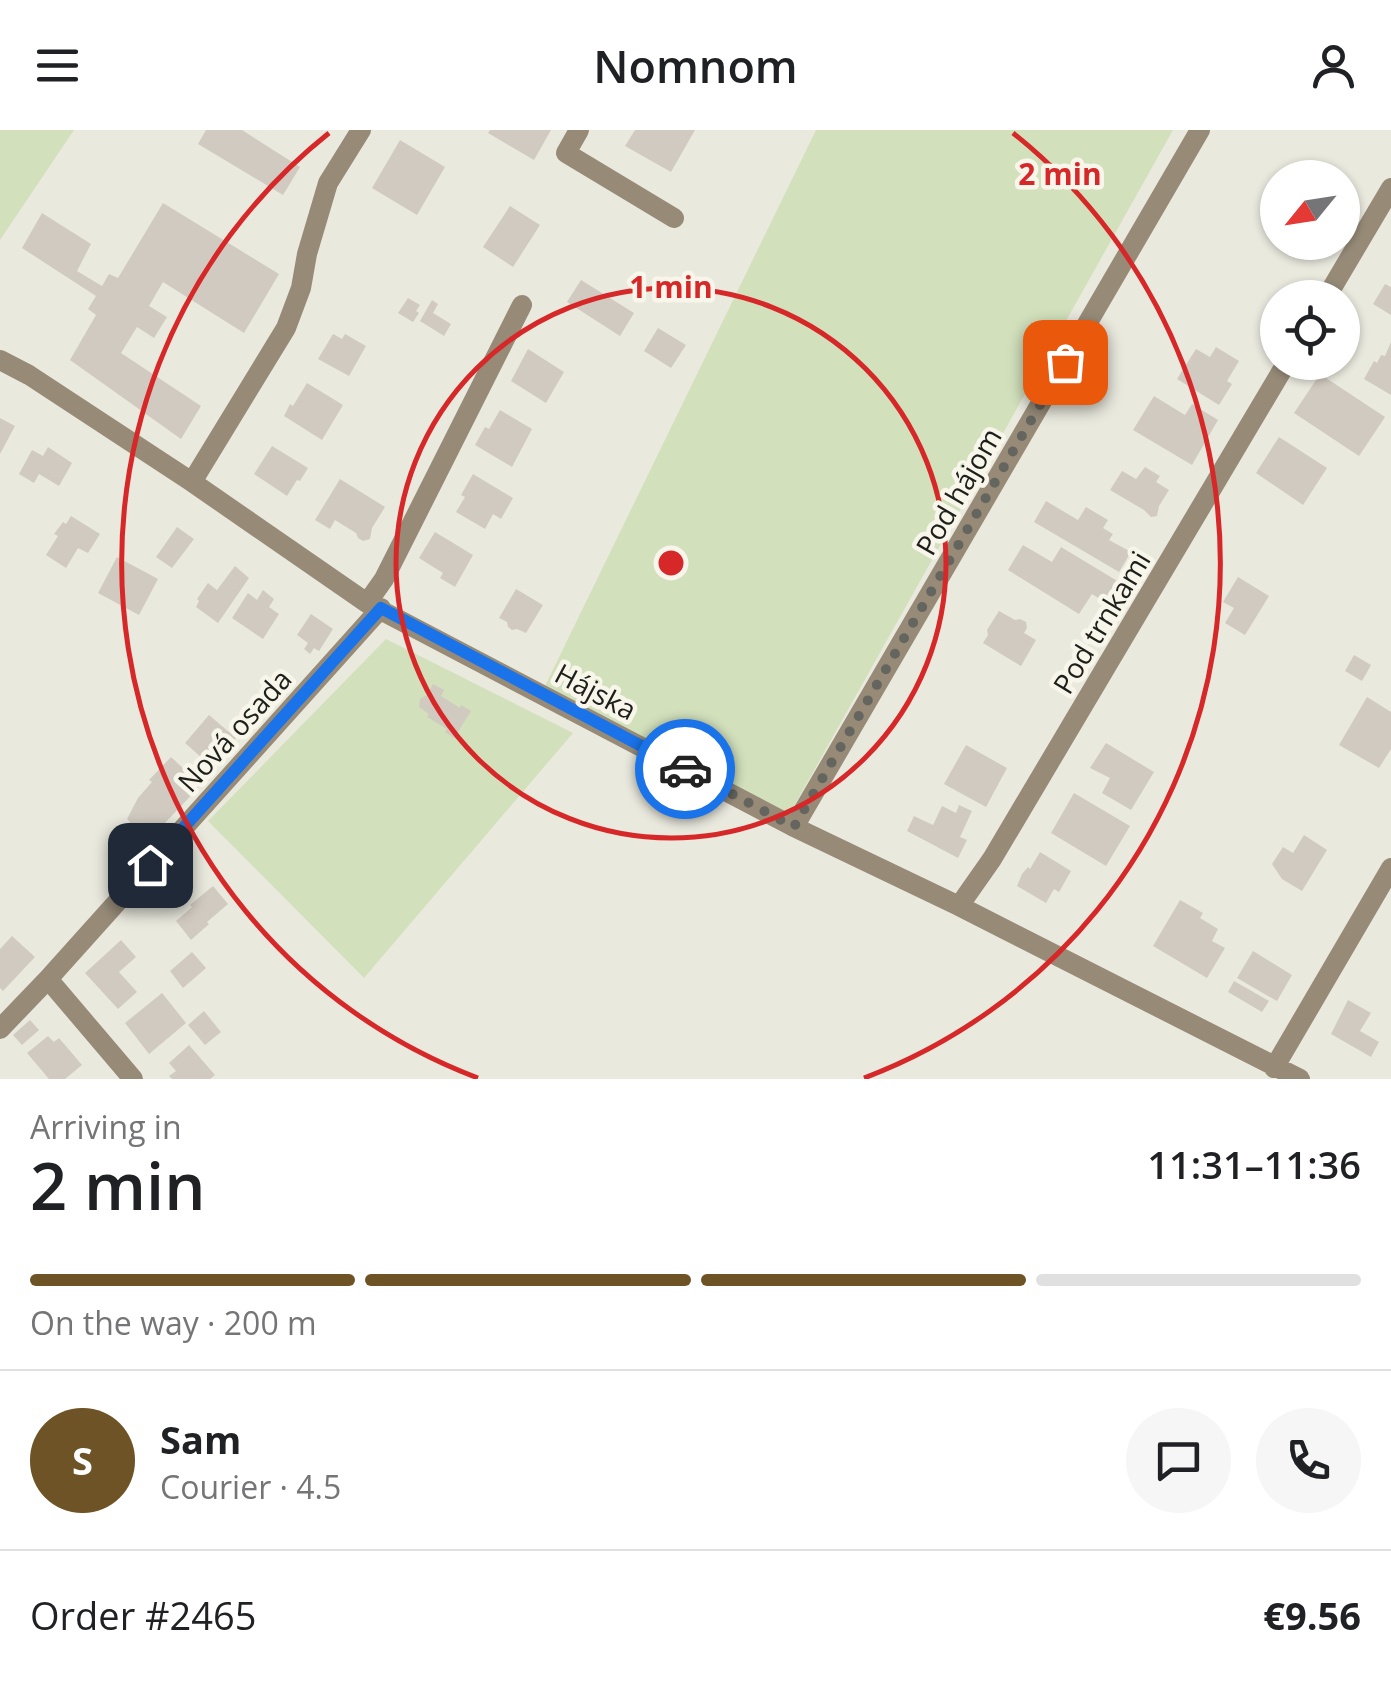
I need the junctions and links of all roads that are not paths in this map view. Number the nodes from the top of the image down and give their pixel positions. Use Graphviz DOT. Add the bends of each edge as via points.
graph roads {
  1 [pos="361,130"];
  2 [pos="579,130"];
  3 [pos="1200,130"];
  4 [pos="1391,188"];
  5 [pos="674,218"];
  6 [pos="1337,280"];
  7 [pos="522,304"];
  8 [pos="0,360"];
  9 [pos="1276,380"];
  10 [pos="192,482"];
  11 [pos="374,606"];
  12 [pos="794,827"];
  13 [pos="1391,868"];
  14 [pos="959,906"];
  15 [pos="48,979"];
  16 [pos="0,1028"];
  17 [pos="1274,1068"];
  18 [pos="133,1079"];
  19 [pos="1300,1079"];
  1 -- 10 [label="street" via="328,183 286,328"];
  2 -- 5 [label="street" via="566,152"];
  3 -- 12 [label="street, Pod hájom"];
  4 -- 6 [label="street"];
  7 -- 11 [label="street, Nová osada"];
  8 -- 10 [label="street, Hájska"];
  9 -- 14 [label="street, Pod trnkami"];
  10 -- 11 [label="street, Hájska"];
  11 -- 12 [label="street, Hájska"];
  11 -- 15 [label="street, Nová osada"];
  12 -- 14 [label="street, Hájska"];
  13 -- 17 [label="street"];
  14 -- 17 [label="street, Hájska"];
  15 -- 16 [label="street, Nová osada"];
  15 -- 18 [label="street"];
  17 -- 19 [label="street, Hájska"];
}
